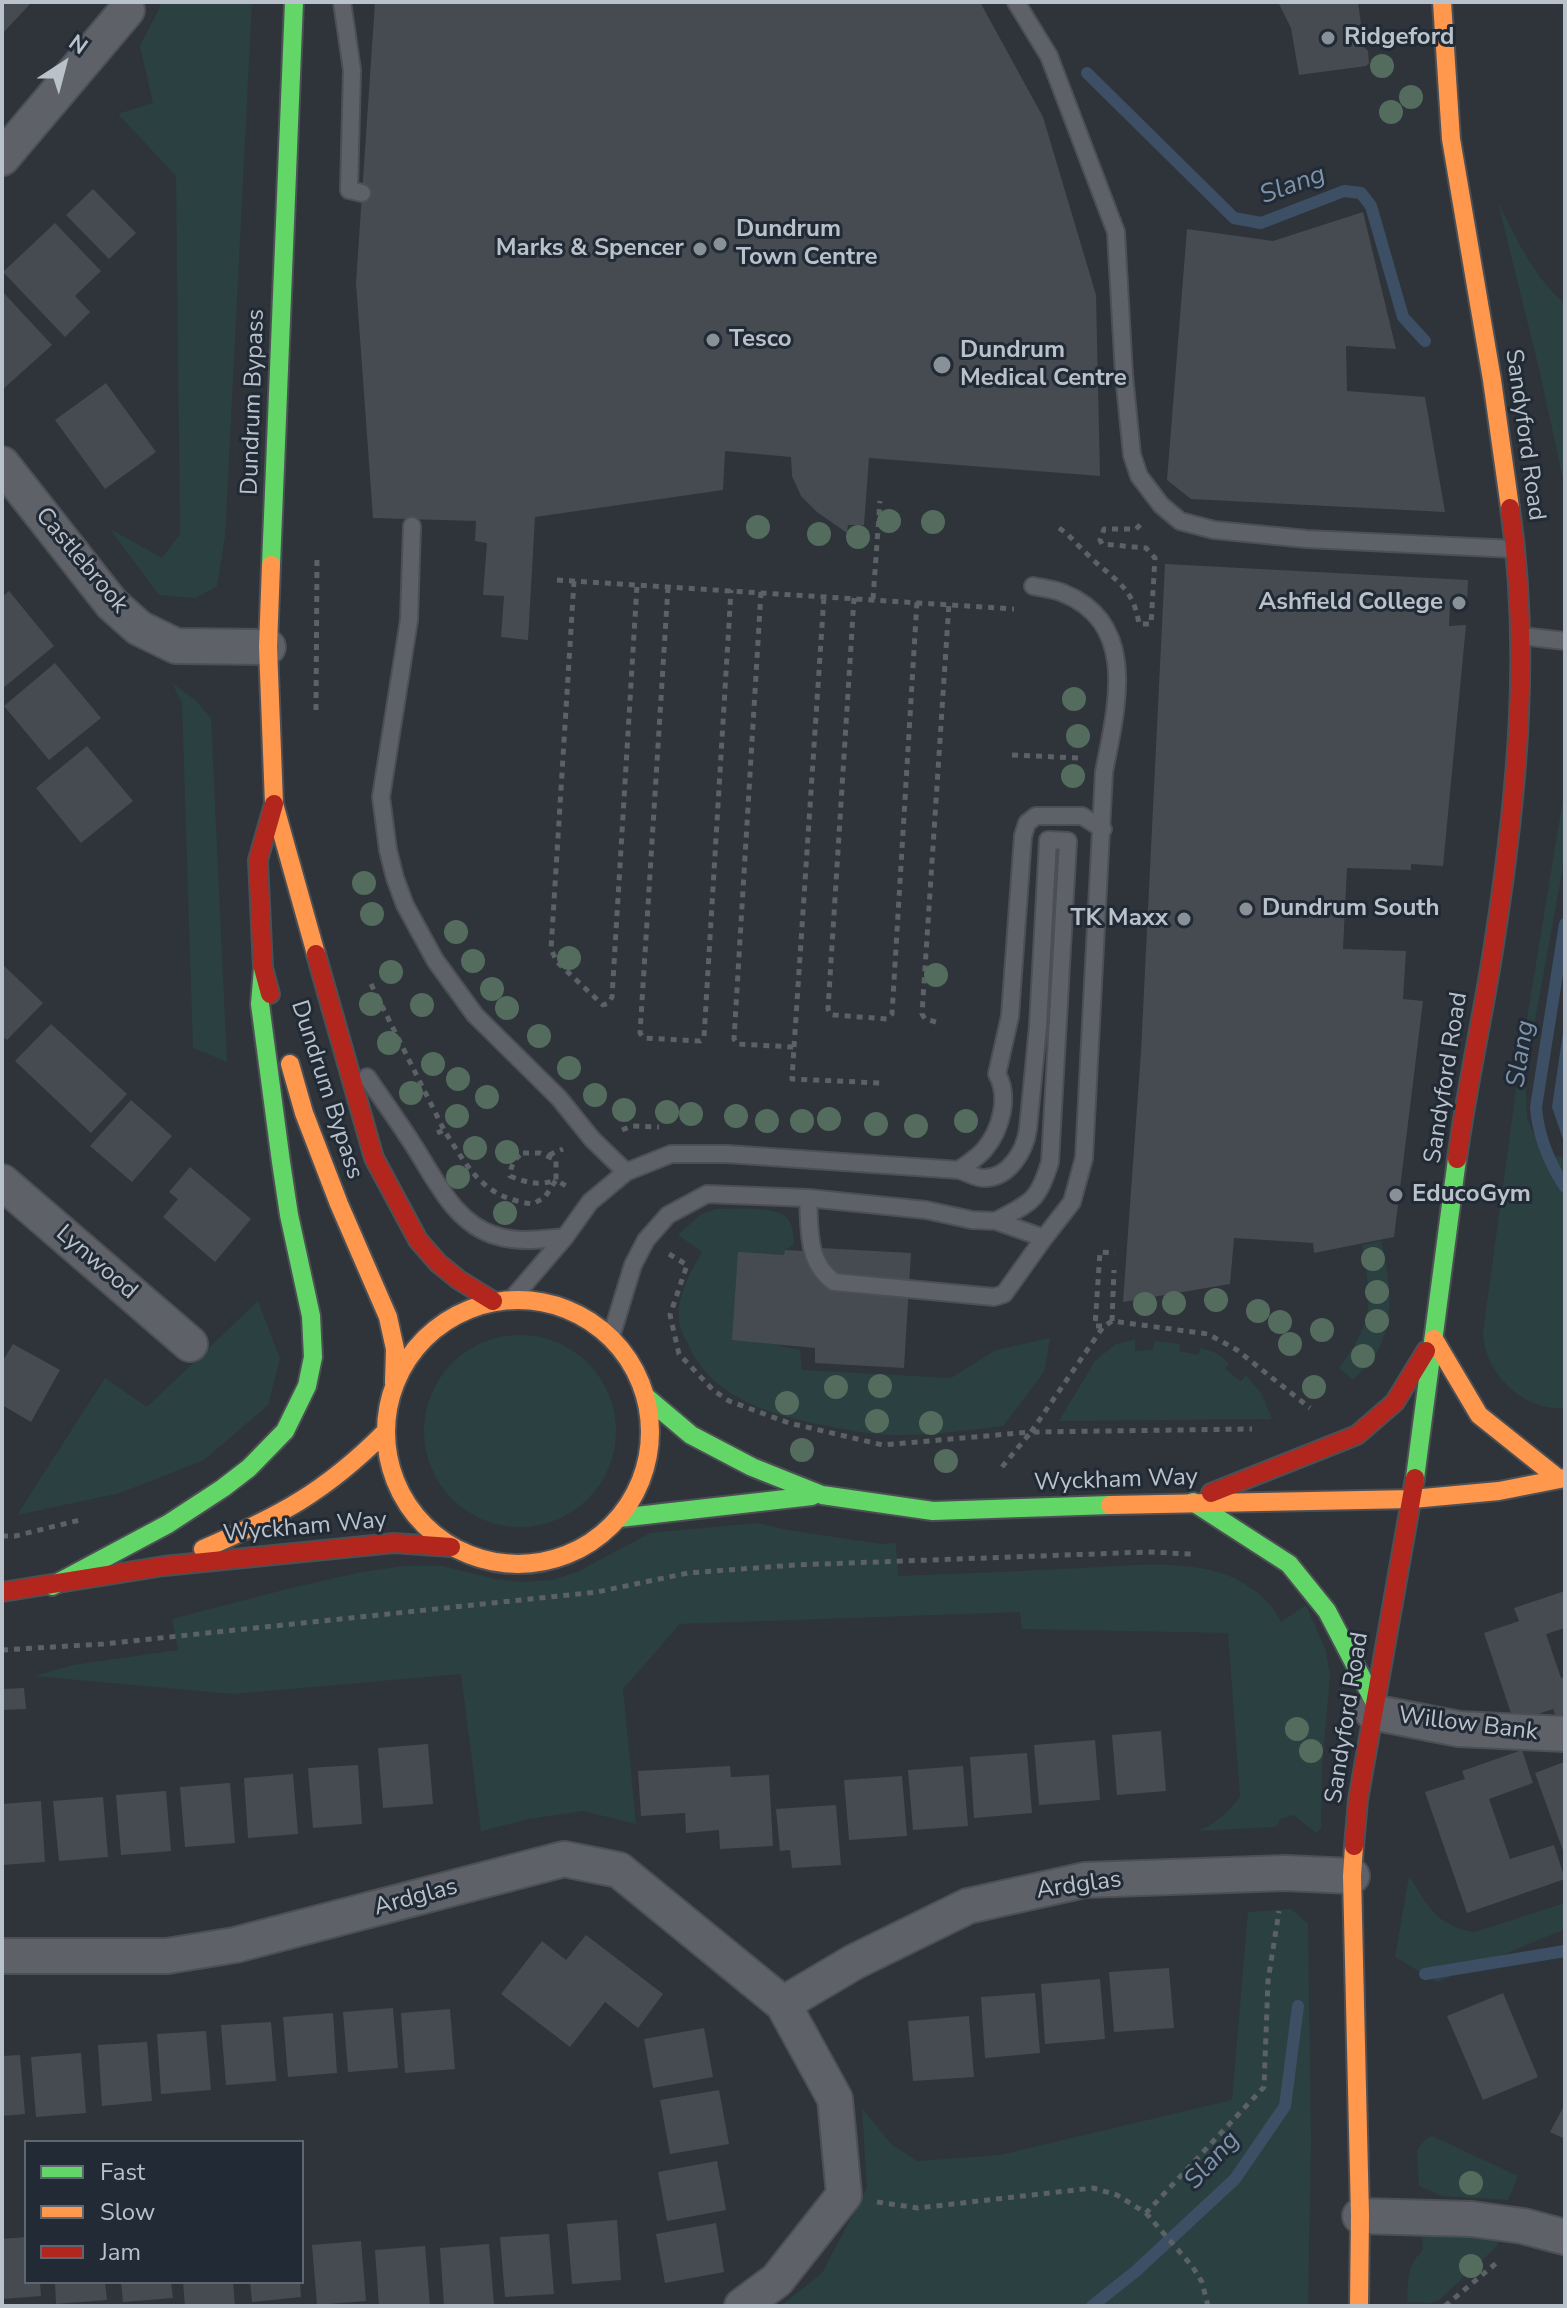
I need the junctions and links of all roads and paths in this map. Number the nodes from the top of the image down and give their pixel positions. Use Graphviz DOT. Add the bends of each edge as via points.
graph roads {
  1 [pos="294,2"];
  2 [pos="342,2"];
  3 [pos="1016,2"];
  4 [pos="1442,2"];
  5 [pos="127,10"];
  6 [pos="2,158"];
  7 [pos="362,193"];
  8 [pos="2,464"];
  9 [pos="880,501"];
  10 [pos="412,526"];
  11 [pos="1059,528"];
  12 [pos="1136,529"];
  13 [pos="318,548"];
  14 [pos="1516,549"];
  15 [pos="557,580"];
  16 [pos="574,581"];
  17 [pos="637,585"];
  18 [pos="1033,586"];
  19 [pos="668,587"];
  20 [pos="731,590"];
  21 [pos="761,592"];
  22 [pos="824,596"];
  23 [pos="854,598"];
  24 [pos="873,599"];
  25 [pos="917,601"];
  26 [pos="949,603"];
  27 [pos="1019,610"];
  28 [pos="1521,636"];
  29 [pos="1565,641"];
  30 [pos="268,647"];
  31 [pos="316,721"];
  32 [pos="1012,755"];
  33 [pos="1104,772"];
  34 [pos="274,804"];
  35 [pos="1103,829"];
  36 [pos="263,968"];
  37 [pos="369,979"];
  38 [pos="936,1022"];
  39 [pos="343,1043"];
  40 [pos="794,1047"];
  41 [pos="880,1083"];
  42 [pos="444,1130"];
  43 [pos="412,1143"];
  44 [pos="959,1170"];
  45 [pos="626,1172"];
  46 [pos="556,1180"];
  47 [pos="2,1182"];
  48 [pos="808,1198"];
  49 [pos="590,1202"];
  50 [pos="996,1221"];
  51 [pos="565,1237"];
  52 [pos="1044,1238"];
  53 [pos="646,1240"];
  54 [pos="1115,1253"];
  55 [pos="1114,1270"];
  56 [pos="502,1300"];
  57 [pos="1112,1321"];
  58 [pos="1103,1327"];
  59 [pos="611,1337"];
  60 [pos="1434,1339"];
  61 [pos="190,1344"];
  62 [pos="394,1383"];
  63 [pos="646,1397"];
  64 [pos="1313,1411"];
  65 [pos="1265,1428"];
  66 [pos="1031,1432"];
  67 [pos="384,1433"];
  68 [pos="1562,1478"];
  69 [pos="822,1495"];
  70 [pos="1412,1499"];
  71 [pos="1193,1502"];
  72 [pos="619,1518"];
  73 [pos="451,1547"];
  74 [pos="1200,1554"];
  75 [pos="164,1566"];
  76 [pos="52,1586"];
  77 [pos="2,1592"];
  78 [pos="2,1650"];
  79 [pos="1373,1707"];
  80 [pos="1565,1734"];
  81 [pos="1352,1876"];
  82 [pos="1279,1911"];
  83 [pos="2,1956"];
  84 [pos="783,2004"];
  85 [pos="844,2195"];
  86 [pos="1146,2213"];
  87 [pos="1360,2216"];
  88 [pos="1523,2226"];
  89 [pos="1565,2237"];
  90 [pos="742,2306"];
  91 [pos="1208,2306"];
  92 [pos="1359,2306"];
  93 [pos="1445,2306"];
  1 -- 30 [label="main road, Dundrum Bypass"];
  2 -- 7 [label="lane" via="352,70 349,190"];
  3 -- 14 [label="lane" via="1049,56 1116,232 1132,455 1139,476 1161,505 1180,521 1214,530"];
  4 -- 14 [label="main road, Sandyford Road" via="1451,139"];
  5 -- 6 [label="street"];
  8 -- 30 [label="street, Castlebrook" via="112,604 139,628 176,646"];
  9 -- 24 [label="path"];
  10 -- 45 [label="lane" via="409,620 381,797 395,878 435,960 468,1006"];
  11 -- 12 [label="path" via="1136,603 1139,624 1151,624 1155,558 1146,548 1110,546 1100,540 1104,529"];
  13 -- 31 [label="path"];
  14 -- 28 [label="main road, Sandyford Road"];
  15 -- 16 [label="path"];
  16 -- 17 [label="path"];
  16 -- 17 [label="path" via="551,949 557,962 603,1005 612,997"];
  17 -- 19 [label="path"];
  18 -- 33 [label="lane" via="1063,592 1093,612 1110,632 1118,663"];
  19 -- 20 [label="path"];
  19 -- 20 [label="path" via="640,1033 644,1038 700,1041"];
  20 -- 21 [label="path"];
  21 -- 22 [label="path"];
  21 -- 40 [label="path" via="734,1039 737,1044"];
  22 -- 23 [label="path"];
  22 -- 40 [label="path"];
  23 -- 24 [label="path"];
  23 -- 25 [label="path" via="828,1009 834,1015 887,1019 892,1014"];
  24 -- 25 [label="path"];
  25 -- 26 [label="path"];
  26 -- 27 [label="path"];
  26 -- 38 [label="path" via="922,1014"];
  28 -- 29 [label="lane"];
  28 -- 60 [label="main road, Sandyford Road" via="1510,827 1462,1121"];
  30 -- 34 [label="main road, Dundrum Bypass"];
  32 -- 33 [label="path" via="1085,758 1085,772"];
  33 -- 35 [label="lane"];
  34 -- 36 [label="main road, Dundrum Bypass" via="258,860"];
  34 -- 39 [label="main road, Dundrum Bypass"];
  35 -- 44 [label="lane" via="1082,816 1036,816 1027,823 1010,1016 997,1074 1003,1083 1003,1105 997,1132"];
  35 -- 52 [label="lane" via="1084,1158 1072,1202"];
  36 -- 62 [label="main road, Dundrum Bypass" via="304,1113 388,1317 395,1349"];
  36 -- 76 [label="main road" via="260,1004 290,1217 313,1335 310,1376 297,1412 274,1445 240,1476"];
  37 -- 42 [label="path"];
  39 -- 43 [label="lane"];
  39 -- 56 [label="main road, Dundrum Bypass" via="374,1158 418,1240 459,1280"];
  40 -- 41 [label="path" via="792,1079"];
  42 -- 43 [label="path"];
  42 -- 46 [label="path" via="471,1172 501,1197 533,1204"];
  43 -- 51 [label="lane" via="444,1194 477,1228 527,1240"];
  44 -- 45 [label="lane" via="671,1154"];
  44 -- 50 [label="lane" via="983,1178 1005,1171 1027,1139 1048,840 1068,841 1050,1162 1032,1202"];
  45 -- 49 [label="lane"];
  46 -- 46 [label="path" via="556,1160 549,1155 523,1153 511,1167 510,1176 528,1183"];
  46 -- 49 [label="path"];
  47 -- 61 [label="street, Lynwood"];
  48 -- 50 [label="lane"];
  48 -- 52 [label="lane" via="811,1250 816,1265 834,1282 994,1297 1004,1294"];
  48 -- 53 [label="lane" via="707,1194 668,1215"];
  49 -- 51 [label="lane"];
  50 -- 52 [label="lane"];
  51 -- 56 [label="lane"];
  53 -- 59 [label="lane"];
  53 -- 66 [label="path" via="687,1265 670,1315 679,1354 729,1401 789,1423 883,1445"];
  54 -- 58 [label="path" via="1100,1252 1095,1326"];
  55 -- 57 [label="path"];
  56 -- 59 [label="main road" via="565,1308"];
  56 -- 62 [label="main road" via="447,1319 426,1335"];
  57 -- 58 [label="path"];
  57 -- 64 [label="path" via="1208,1334 1248,1357"];
  58 -- 66 [label="path"];
  59 -- 63 [label="main road"];
  60 -- 68 [label="main road" via="1479,1415"];
  60 -- 70 [label="main road, Sandyford Road"];
  60 -- 71 [label="main road" via="1395,1402 1357,1435"];
  62 -- 67 [label="main road"];
  63 -- 69 [label="main road, Wyckham Way" via="691,1435"];
  63 -- 72 [label="main road" via="649,1457 638,1489"];
  65 -- 66 [label="path"];
  67 -- 73 [label="main road" via="396,1486 418,1520"];
  67 -- 75 [label="main road, Wyckham Way" via="308,1498"];
  68 -- 70 [label="main road, Wyckham Way" via="1499,1491"];
  69 -- 71 [label="main road, Wyckham Way" via="933,1511"];
  69 -- 72 [label="main road, Wyckham Way"];
  70 -- 71 [label="main road, Wyckham Way"];
  70 -- 79 [label="main road, Sandyford Road"];
  71 -- 79 [label="main road" via="1289,1564 1327,1611"];
  72 -- 73 [label="main road" via="604,1534 568,1555 528,1565 488,1562"];
  73 -- 75 [label="main road, Wyckham Way" via="394,1543"];
  74 -- 78 [label="path" via="749,1568 688,1573 597,1592"];
  75 -- 76 [label="main road, Wyckham Way"];
  76 -- 77 [label="main road, Wyckham Way"];
  79 -- 80 [label="street, Willow Bank" via="1459,1729"];
  79 -- 81 [label="main road, Sandyford Road"];
  81 -- 84 [label="street, Ardglas" via="1285,1873 1085,1880 968,1906"];
  81 -- 87 [label="main road, Sandyford Road"];
  82 -- 86 [label="path" via="1268,1981 1264,2087"];
  83 -- 84 [label="street, Ardglas" via="167,1956 235,1945 564,1859 619,1870"];
  84 -- 85 [label="street, Ardglas" via="835,2099"];
  85 -- 86 [label="path" via="918,2208 1093,2188"];
  85 -- 90 [label="street" via="777,2280"];
  86 -- 91 [label="path" via="1192,2266"];
  87 -- 88 [label="street"];
  87 -- 92 [label="main road, Sandyford Road"];
  88 -- 89 [label="street"];
  88 -- 93 [label="path" via="1516,2247"];
}
